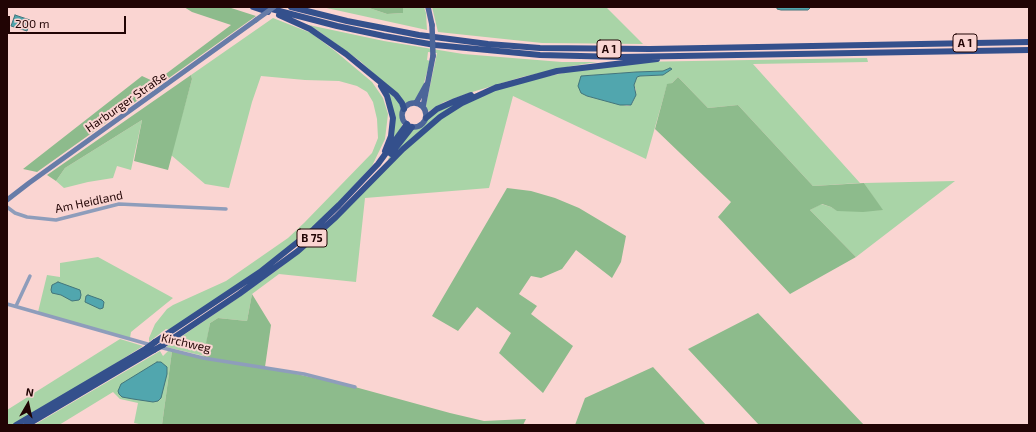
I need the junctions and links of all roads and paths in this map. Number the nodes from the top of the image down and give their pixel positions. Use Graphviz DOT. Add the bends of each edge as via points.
graph roads {
  1 [pos="253,7"];
  2 [pos="264,7"];
  3 [pos="274,7"];
  4 [pos="291,7"];
  5 [pos="428,7"];
  6 [pos="1029,42"];
  7 [pos="1029,50"];
  8 [pos="680,56"];
  9 [pos="366,70"];
  10 [pos="429,80"];
  11 [pos="497,87"];
  12 [pos="416,103"];
  13 [pos="423,107"];
  14 [pos="404,109"];
  15 [pos="426,118"];
  16 [pos="409,125"];
  17 [pos="366,184"];
  18 [pos="358,185"];
  19 [pos="7,200"];
  20 [pos="7,207"];
  21 [pos="226,209"];
  22 [pos="30,276"];
  23 [pos="7,304"];
  24 [pos="16,306"];
  25 [pos="355,387"];
  26 [pos="16,425"];
  27 [pos="27,425"];
  1 -- 9 [label="highway" via="310,29"];
  2 -- 8 [label="highway, A 1" via="337,26 435,45 540,55"];
  3 -- 19 [label="street, Harburger Straße, bridge"];
  4 -- 6 [label="highway, A 1" via="419,35 540,48 643,49"];
  5 -- 10 [label="main road, bridge" via="432,25 433,56"];
  7 -- 8 [label="highway, A 1"];
  8 -- 11 [label="highway" via="568,69"];
  9 -- 14 [label="highway" via="399,99"];
  9 -- 18 [label="highway" via="387,96 393,124 384,151"];
  10 -- 12 [label="main road"];
  10 -- 13 [label="main road"];
  11 -- 15 [label="highway" via="455,101 437,109"];
  11 -- 17 [label="highway" via="462,103 440,117"];
  12 -- 13 [label="main road"];
  12 -- 14 [label="main road" via="409,104"];
  13 -- 15 [label="main road"];
  14 -- 16 [label="main road" via="402,116"];
  15 -- 16 [label="main road, B 75" via="417,127"];
  16 -- 17 [label="highway, B 75"];
  16 -- 18 [label="highway, B 75"];
  17 -- 27 [label="highway, B 75, bridge" via="336,217 285,261 239,294 163,345"];
  18 -- 26 [label="highway, B 75, bridge" via="314,229 235,290 147,348"];
  20 -- 21 [label="street, Am Heidland" via="27,217 56,220 119,204"];
  22 -- 24 [label="street"];
  23 -- 24 [label="street, Kirchweg"];
  24 -- 25 [label="street, Kirchweg" via="169,350 304,374"];
}
